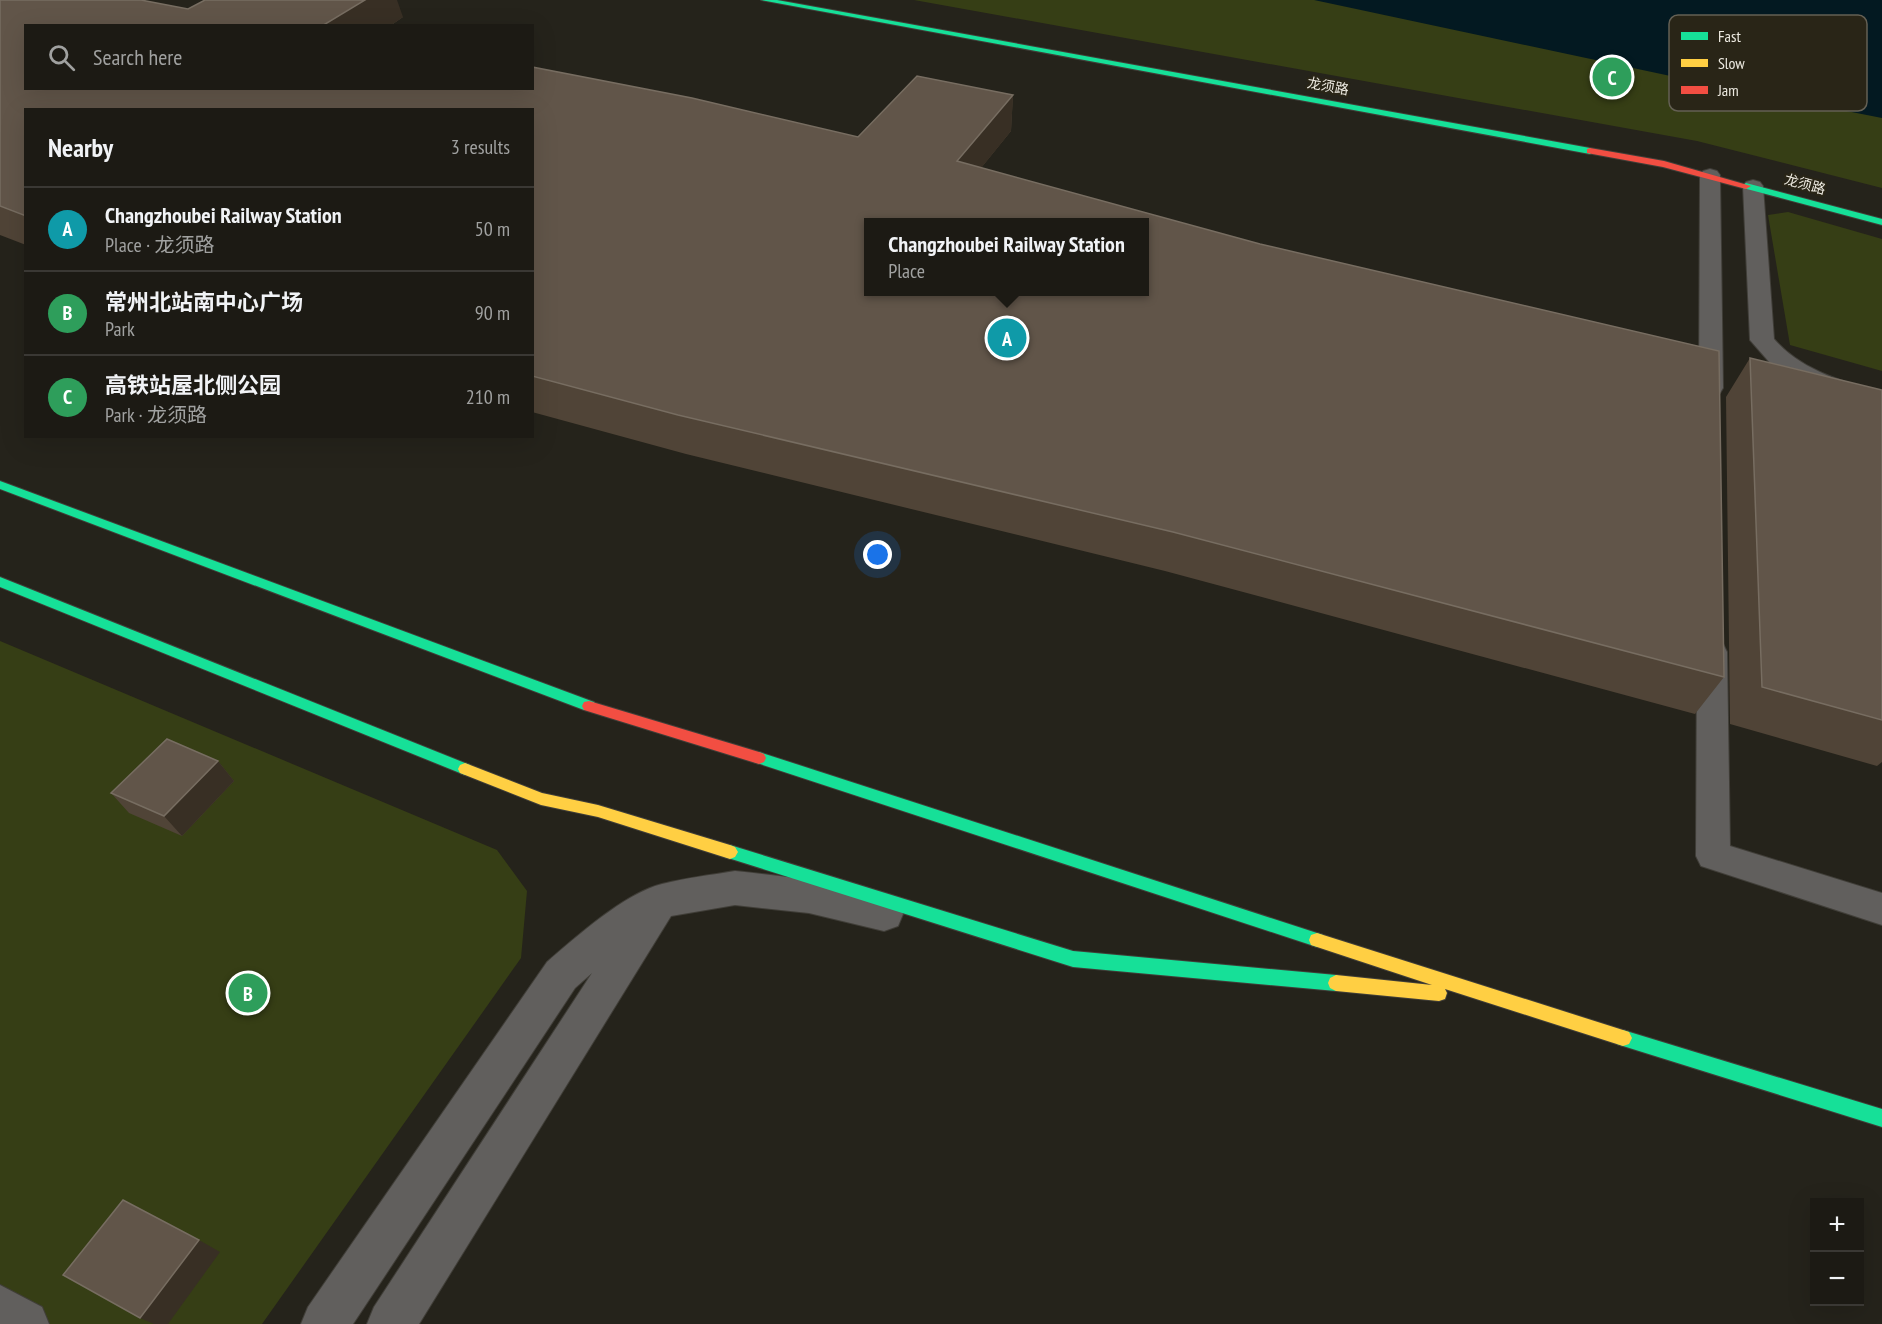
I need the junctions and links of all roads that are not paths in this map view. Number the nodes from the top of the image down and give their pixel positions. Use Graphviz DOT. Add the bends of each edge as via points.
graph roads {
  1 [pos="765,0"];
  2 [pos="1600,138"];
  3 [pos="1681,154"];
  4 [pos="1710,175"];
  5 [pos="1753,186"];
  6 [pos="1882,222"];
  7 [pos="1882,402"];
  8 [pos="1711,417"];
  9 [pos="0,485"];
  10 [pos="0,582"];
  11 [pos="1712,626"];
  12 [pos="661,901"];
  13 [pos="1882,909"];
  14 [pos="1073,959"];
  15 [pos="1498,999"];
  16 [pos="1882,1118"];
  17 [pos="0,1309"];
  18 [pos="25,1324"];
  19 [pos="325,1324"];
  20 [pos="391,1324"];
  1 -- 4 [label="main road, 龙须路"];
  2 -- 3 [label="main road"];
  4 -- 5 [label="main road, 龙须路"];
  4 -- 8 [label="lane"];
  5 -- 6 [label="main road, 龙须路"];
  5 -- 7 [label="lane" via="1762,340 1779,359 1817,381"];
  9 -- 15 [label="main road" via="586,705"];
  10 -- 14 [label="main road" via="541,799 598,811"];
  11 -- 13 [label="lane" via="1713,856"];
  12 -- 14 [label="street" via="735,888 810,896"];
  12 -- 19 [label="street" via="607,935 561,975"];
  12 -- 20 [label="street"];
  14 -- 15 [label="main road"];
  15 -- 16 [label="main road"];
  17 -- 18 [label="street"];
}
